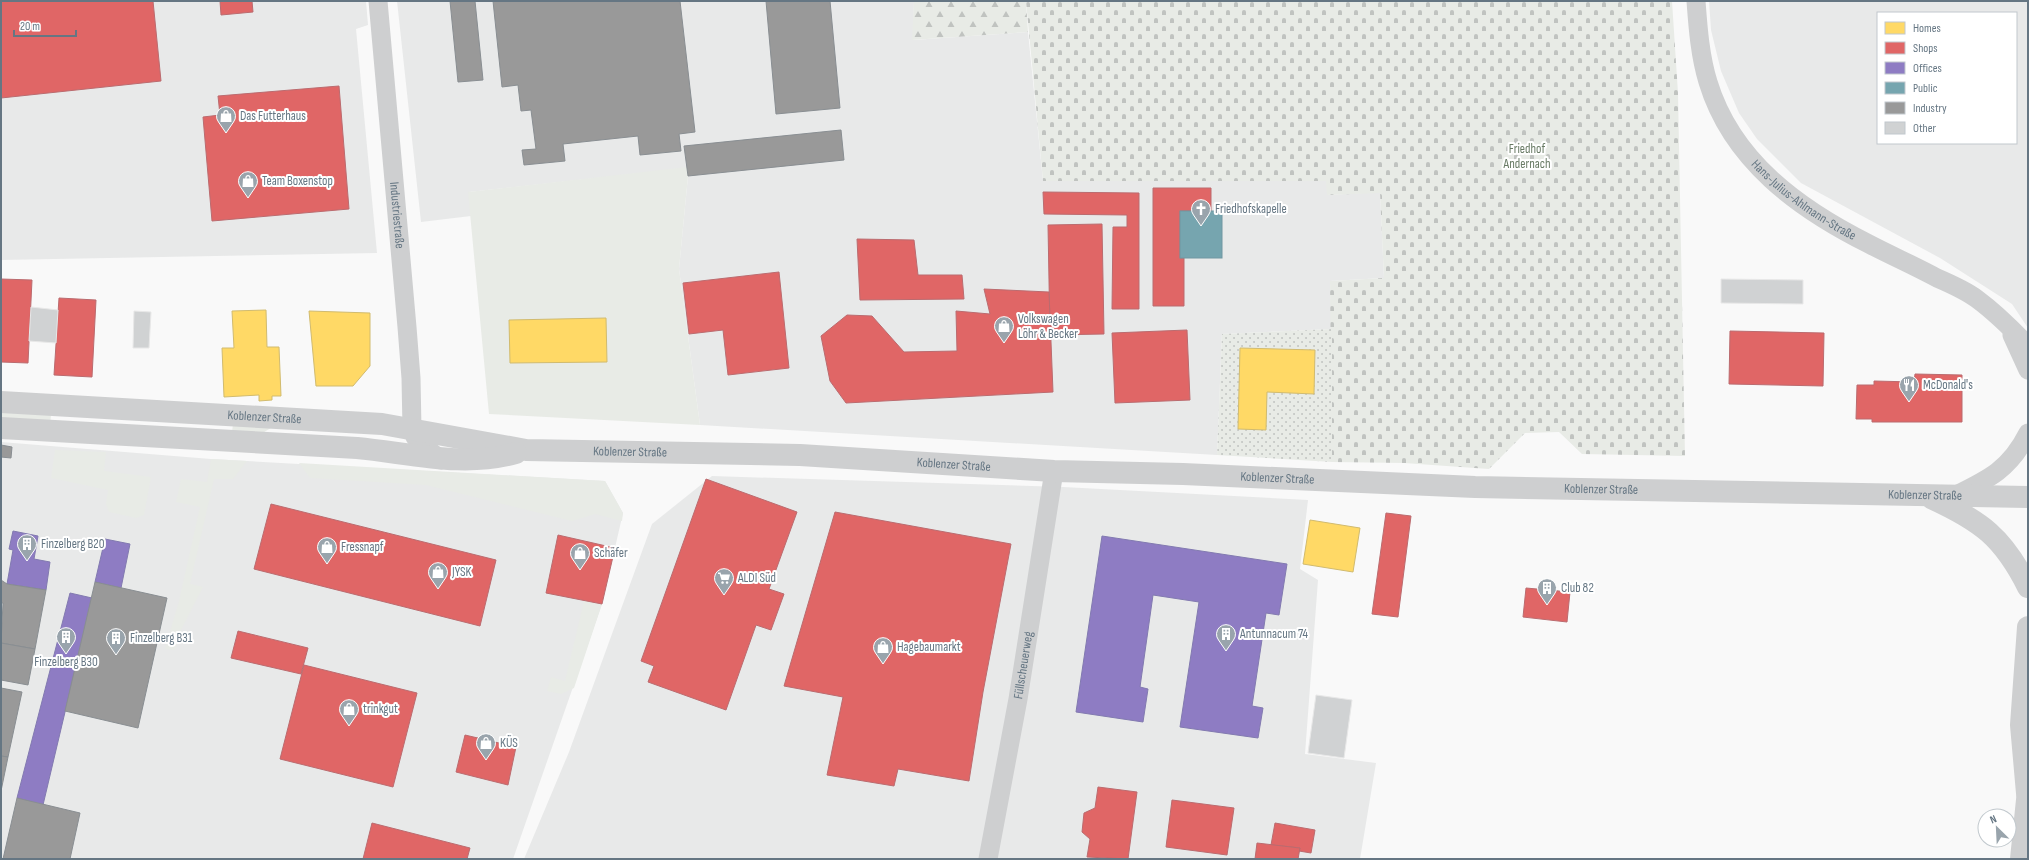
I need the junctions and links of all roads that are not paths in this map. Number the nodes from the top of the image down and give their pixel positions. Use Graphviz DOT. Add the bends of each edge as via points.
graph roads {
  1 [pos="378,1"];
  2 [pos="1696,1"];
  3 [pos="2006,323"];
  4 [pos="2028,346"];
  5 [pos="2028,370"];
  6 [pos="1,402"];
  7 [pos="1,428"];
  8 [pos="412,429"];
  9 [pos="2028,432"];
  10 [pos="371,450"];
  11 [pos="526,450"];
  12 [pos="441,460"];
  13 [pos="1054,471"];
  14 [pos="1926,496"];
  15 [pos="1954,496"];
  16 [pos="2028,497"];
  17 [pos="2028,587"];
  18 [pos="2028,627"];
  19 [pos="2028,791"];
  20 [pos="988,859"];
  21 [pos="2021,859"];
  1 -- 8 [label="street, Industriestraße" via="407,327"];
  2 -- 3 [label="street, Hans-Julius-Ahlmann-Straße" via="1702,55 1713,96 1730,131 1751,160 1772,181 1810,211 1868,244 1976,298"];
  3 -- 4 [label="street, Hans-Julius-Ahlmann-Straße"];
  3 -- 5 [label="street, Hans-Julius-Ahlmann-Straße"];
  6 -- 8 [label="street, Koblenzer Straße" via="359,422"];
  7 -- 10 [label="street, Koblenzer Straße"];
  8 -- 10 [label="street" via="402,441"];
  8 -- 11 [label="street, Koblenzer Straße"];
  8 -- 12 [label="street" via="414,437"];
  9 -- 15 [label="street" via="2014,456 2003,468 1981,483"];
  10 -- 12 [label="street, Koblenzer Straße"];
  11 -- 12 [label="street, Koblenzer Straße" via="484,459"];
  11 -- 13 [label="street, Koblenzer Straße" via="800,455"];
  13 -- 14 [label="street, Koblenzer Straße" via="1475,487"];
  13 -- 20 [label="street, Füllscheuerweg" via="1018,699"];
  14 -- 15 [label="street, Koblenzer Straße"];
  14 -- 17 [label="street" via="1968,518 1998,540 2012,556"];
  15 -- 16 [label="street, Koblenzer Straße"];
  18 -- 19 [label="street" via="2021,725"];
  19 -- 21 [label="street"];
}
